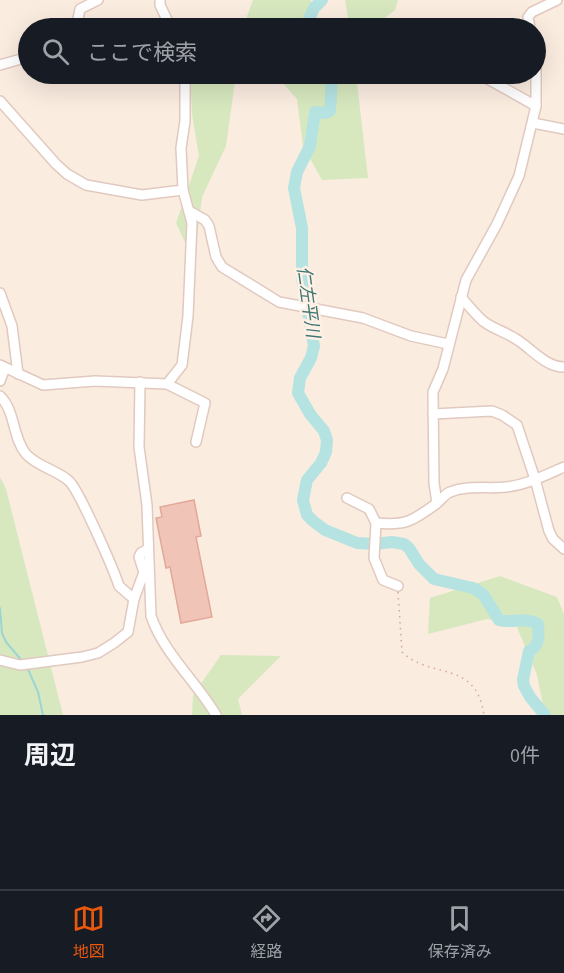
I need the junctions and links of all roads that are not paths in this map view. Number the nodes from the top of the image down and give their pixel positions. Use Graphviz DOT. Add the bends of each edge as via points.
graph roads {
  1 [pos="98,0"];
  2 [pos="160,0"];
  3 [pos="557,0"];
  4 [pos="78,18"];
  5 [pos="166,18"];
  6 [pos="528,18"];
  7 [pos="18,60"];
  8 [pos="0,65"];
  9 [pos="185,84"];
  10 [pos="497,84"];
  11 [pos="536,84"];
  12 [pos="0,100"];
  13 [pos="536,106"];
  14 [pos="533,123"];
  15 [pos="564,129"];
  16 [pos="183,190"];
  17 [pos="189,211"];
  18 [pos="0,293"];
  19 [pos="461,297"];
  20 [pos="448,344"];
  21 [pos="3,366"];
  22 [pos="564,367"];
  23 [pos="18,374"];
  24 [pos="0,381"];
  25 [pos="140,382"];
  26 [pos="167,384"];
  27 [pos="0,396"];
  28 [pos="433,414"];
  29 [pos="196,442"];
  30 [pos="564,467"];
  31 [pos="535,479"];
  32 [pos="347,498"];
  33 [pos="437,503"];
  34 [pos="376,522"];
  35 [pos="148,549"];
  36 [pos="564,549"];
  37 [pos="398,586"];
  38 [pos="134,599"];
  39 [pos="0,660"];
  40 [pos="216,715"];
  1 -- 4 [label="street" via="80,9"];
  2 -- 5 [label="street"];
  3 -- 6 [label="street" via="532,12"];
  7 -- 8 [label="street"];
  9 -- 16 [label="street"];
  10 -- 13 [label="street"];
  11 -- 13 [label="street"];
  12 -- 16 [label="street" via="56,164 86,185 142,195"];
  13 -- 14 [label="street"];
  14 -- 15 [label="street"];
  14 -- 19 [label="street" via="519,176 466,279"];
  16 -- 17 [label="street"];
  17 -- 20 [label="street" via="209,226 222,267 282,303 363,318 411,336"];
  17 -- 26 [label="street" via="192,223 182,364"];
  18 -- 23 [label="street" via="12,326"];
  19 -- 20 [label="street"];
  19 -- 22 [label="street" via="489,325 544,360"];
  20 -- 28 [label="street" via="433,392"];
  21 -- 23 [label="street"];
  21 -- 24 [label="street"];
  23 -- 25 [label="street" via="43,385"];
  25 -- 26 [label="street"];
  25 -- 35 [label="street" via="139,447"];
  26 -- 29 [label="street" via="205,403"];
  27 -- 38 [label="street" via="8,404 25,453 70,482 119,586"];
  28 -- 31 [label="street" via="492,411 510,420 517,425"];
  28 -- 33 [label="street"];
  30 -- 31 [label="street"];
  31 -- 33 [label="street" via="508,487 460,489"];
  31 -- 36 [label="street" via="549,531"];
  32 -- 34 [label="street" via="369,509"];
  33 -- 34 [label="street" via="405,524"];
  34 -- 37 [label="street" via="374,558 383,580"];
  35 -- 38 [label="street" via="139,557 144,572"];
  35 -- 40 [label="street" via="151,616 155,626"];
  38 -- 39 [label="street" via="128,632 98,653 20,665"];
}
